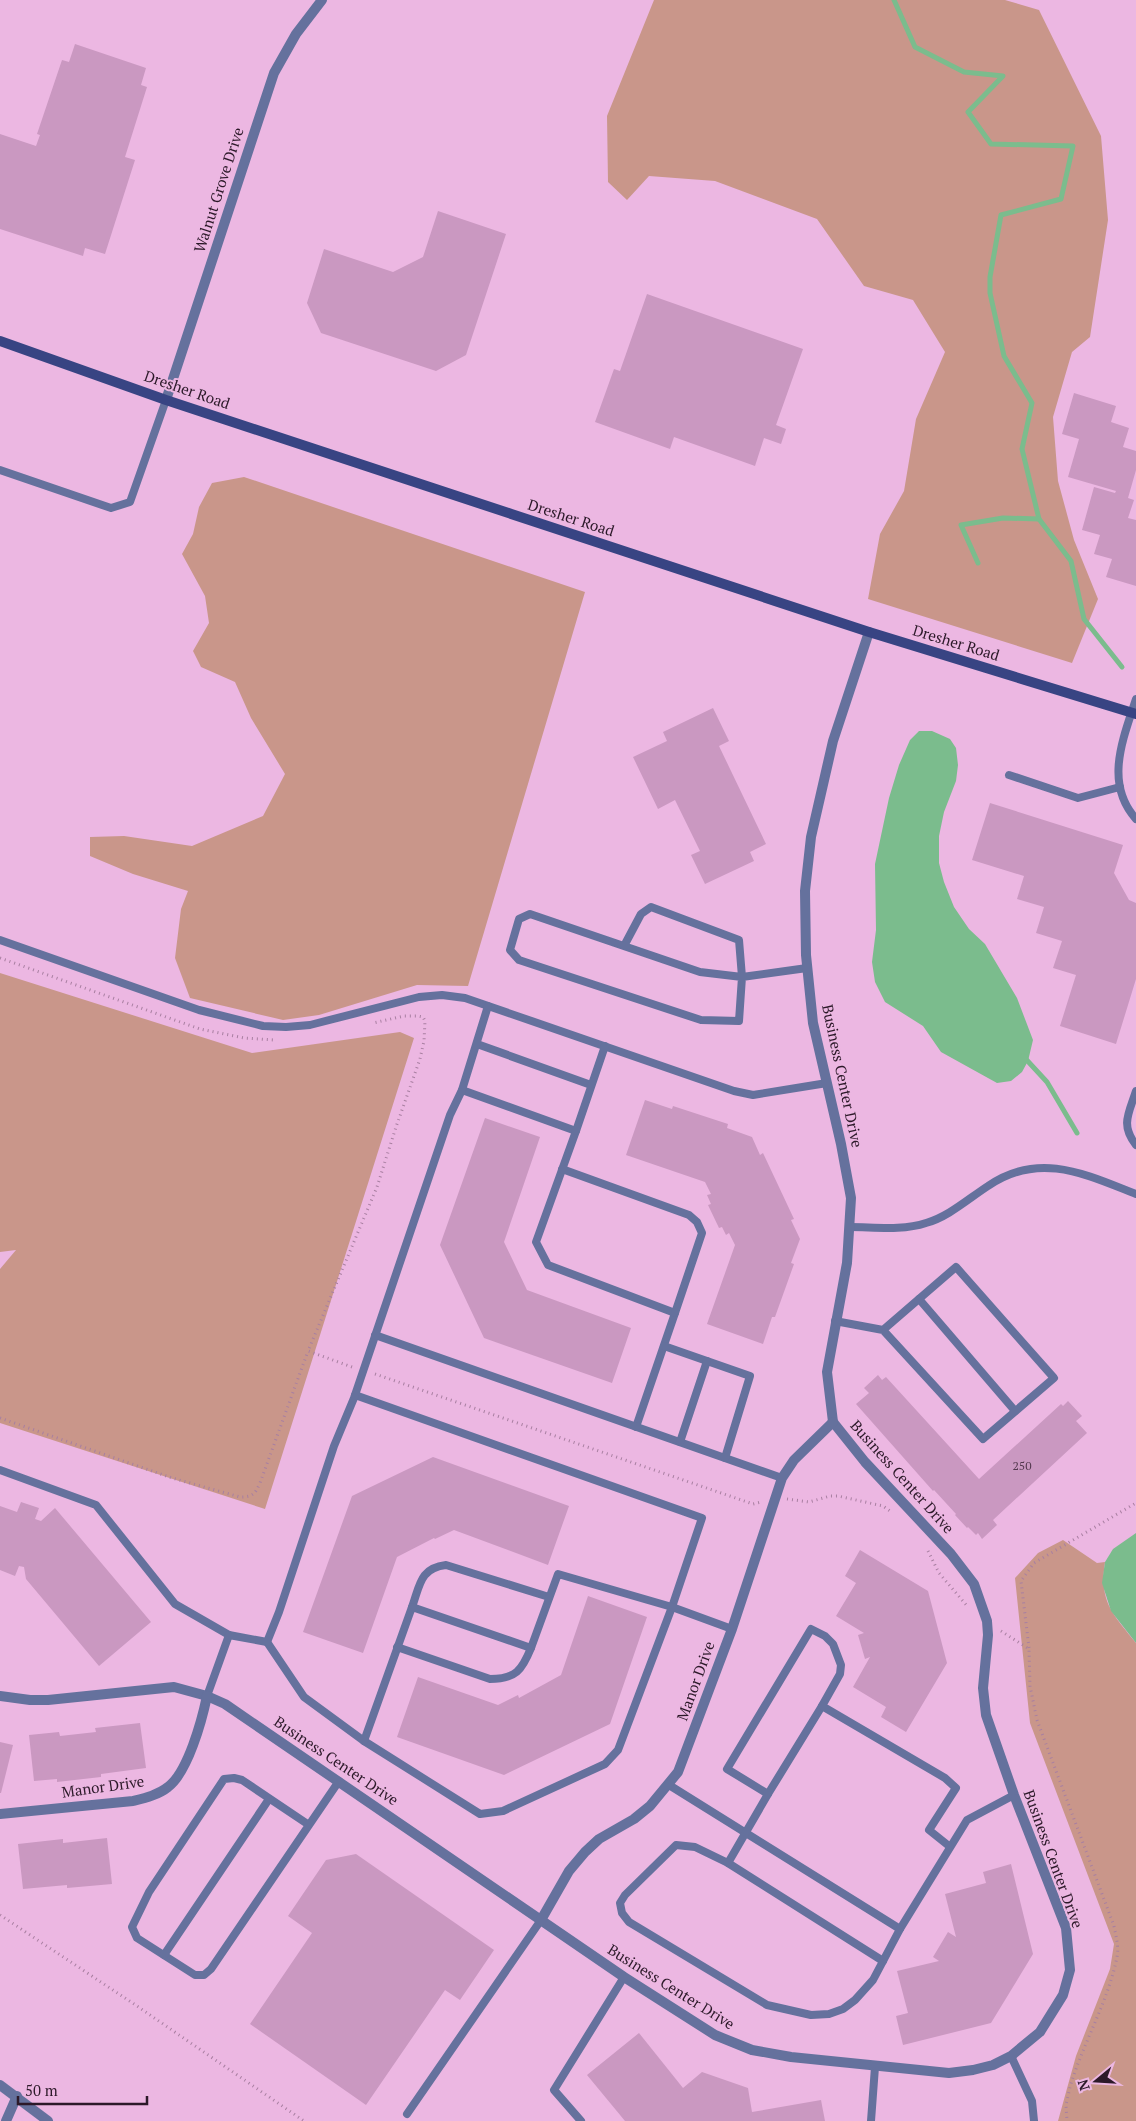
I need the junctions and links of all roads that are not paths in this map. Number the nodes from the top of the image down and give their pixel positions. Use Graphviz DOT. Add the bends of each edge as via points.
graph roads {
  1 [pos="322,0"];
  2 [pos="0,341"];
  3 [pos="166,400"];
  4 [pos="0,470"];
  5 [pos="869,632"];
  6 [pos="1136,699"];
  7 [pos="1134,713"];
  8 [pos="1009,775"];
  9 [pos="1120,787"];
  10 [pos="1136,819"];
  11 [pos="0,940"];
  12 [pos="624,946"];
  13 [pos="807,968"];
  14 [pos="742,977"];
  15 [pos="488,1006"];
  16 [pos="477,1044"];
  17 [pos="604,1046"];
  18 [pos="828,1083"];
  19 [pos="591,1085"];
  20 [pos="462,1090"];
  21 [pos="1136,1091"];
  22 [pos="576,1131"];
  23 [pos="1136,1145"];
  24 [pos="562,1169"];
  25 [pos="1136,1194"];
  26 [pos="850,1227"];
  27 [pos="919,1299"];
  28 [pos="675,1313"];
  29 [pos="835,1321"];
  30 [pos="883,1330"];
  31 [pos="375,1335"];
  32 [pos="664,1346"];
  33 [pos="707,1361"];
  34 [pos="355,1395"];
  35 [pos="1015,1411"];
  36 [pos="833,1422"];
  37 [pos="636,1427"];
  38 [pos="680,1442"];
  39 [pos="725,1458"];
  40 [pos="0,1470"];
  41 [pos="782,1478"];
  42 [pos="549,1597"];
  43 [pos="412,1607"];
  44 [pos="672,1607"];
  45 [pos="732,1629"];
  46 [pos="229,1635"];
  47 [pos="267,1642"];
  48 [pos="397,1647"];
  49 [pos="531,1648"];
  50 [pos="0,1696"];
  51 [pos="207,1696"];
  52 [pos="822,1706"];
  53 [pos="364,1741"];
  54 [pos="339,1781"];
  55 [pos="669,1785"];
  56 [pos="768,1794"];
  57 [pos="1014,1795"];
  58 [pos="269,1799"];
  59 [pos="0,1814"];
  60 [pos="309,1825"];
  61 [pos="746,1833"];
  62 [pos="949,1846"];
  63 [pos="728,1863"];
  64 [pos="541,1920"];
  65 [pos="900,1929"];
  66 [pos="164,1955"];
  67 [pos="883,1961"];
  68 [pos="624,1977"];
  69 [pos="1012,2056"];
  70 [pos="875,2067"];
  71 [pos="0,2085"];
  72 [pos="16,2096"];
  73 [pos="407,2114"];
  74 [pos="6,2121"];
  75 [pos="48,2121"];
  76 [pos="581,2121"];
  77 [pos="871,2121"];
  78 [pos="1034,2121"];
  1 -- 3 [label="street, Walnut Grove Drive" via="296,34 274,73"];
  2 -- 3 [label="main road, Dresher Road"];
  3 -- 4 [label="lane" via="130,502 112,508"];
  3 -- 5 [label="main road, Dresher Road"];
  5 -- 7 [label="main road, Dresher Road"];
  5 -- 13 [label="street, Business Center Drive" via="833,741 811,837 805,891"];
  6 -- 7 [label="lane"];
  7 -- 9 [label="lane" via="1118,758"];
  8 -- 9 [label="lane" via="1078,798"];
  9 -- 10 [label="lane" via="1124,801"];
  11 -- 15 [label="lane" via="199,1010 263,1026 310,1025 419,996 465,998"];
  12 -- 14 [label="lane" via="700,972"];
  12 -- 14 [label="lane" via="641,914 651,907 739,940"];
  12 -- 14 [label="lane" via="530,914 519,919 510,950 519,960 701,1020 739,1021"];
  13 -- 14 [label="lane"];
  13 -- 18 [label="street, Business Center Drive" via="813,1023"];
  15 -- 16 [label="lane"];
  15 -- 17 [label="lane"];
  16 -- 19 [label="lane"];
  16 -- 20 [label="lane"];
  17 -- 18 [label="lane" via="753,1095"];
  17 -- 19 [label="lane"];
  18 -- 26 [label="street, Business Center Drive" via="851,1198"];
  19 -- 22 [label="lane"];
  20 -- 22 [label="lane"];
  20 -- 31 [label="lane" via="450,1115"];
  21 -- 23 [label="lane" via="1126,1123 1129,1136"];
  22 -- 24 [label="lane"];
  24 -- 28 [label="lane" via="536,1242 548,1265"];
  24 -- 28 [label="lane" via="689,1214 697,1222 702,1233"];
  25 -- 26 [label="lane" via="1081,1172 1032,1168 1006,1176 928,1223 906,1227"];
  26 -- 29 [label="street, Business Center Drive" via="847,1263"];
  27 -- 30 [label="lane"];
  27 -- 35 [label="lane"];
  27 -- 35 [label="lane" via="956,1268 1054,1378"];
  28 -- 32 [label="lane"];
  29 -- 30 [label="lane"];
  29 -- 36 [label="street, Business Center Drive" via="827,1372"];
  30 -- 35 [label="lane" via="983,1439"];
  31 -- 34 [label="lane"];
  31 -- 37 [label="lane"];
  32 -- 33 [label="lane"];
  32 -- 37 [label="lane"];
  33 -- 38 [label="lane"];
  33 -- 39 [label="lane" via="750,1376"];
  34 -- 44 [label="lane" via="702,1518"];
  34 -- 47 [label="lane" via="334,1446"];
  36 -- 41 [label="street, Manor Drive" via="794,1460"];
  36 -- 57 [label="street, Business Center Drive" via="865,1462 967,1573 979,1596 988,1635 983,1688 986,1715"];
  37 -- 38 [label="lane"];
  38 -- 39 [label="lane"];
  39 -- 41 [label="lane"];
  40 -- 46 [label="lane" via="96,1505 175,1604"];
  41 -- 45 [label="street, Manor Drive"];
  42 -- 43 [label="lane" via="446,1565 436,1566 424,1574"];
  42 -- 44 [label="lane" via="558,1574"];
  42 -- 49 [label="lane"];
  43 -- 48 [label="lane"];
  43 -- 49 [label="lane"];
  44 -- 45 [label="lane"];
  44 -- 53 [label="lane" via="618,1750 605,1764 503,1811 480,1814"];
  45 -- 55 [label="street, Manor Drive" via="678,1772"];
  46 -- 47 [label="lane"];
  46 -- 51 [label="lane"];
  47 -- 53 [label="lane" via="304,1697"];
  48 -- 49 [label="lane" via="490,1679 503,1679 519,1670"];
  48 -- 53 [label="lane"];
  50 -- 51 [label="street, Business Center Drive" via="48,1700 174,1687"];
  51 -- 54 [label="street, Business Center Drive" via="238,1712"];
  51 -- 59 [label="street, Manor Drive" via="189,1753 179,1775 169,1787 132,1801"];
  52 -- 56 [label="lane"];
  52 -- 56 [label="lane" via="840,1674 841,1665 833,1644 810,1629 727,1769"];
  52 -- 62 [label="lane" via="945,1778 956,1788 929,1830"];
  54 -- 60 [label="lane"];
  54 -- 64 [label="street, Business Center Drive"];
  55 -- 61 [label="lane"];
  55 -- 64 [label="street, Manor Drive" via="645,1811 599,1839 585,1852 569,1871"];
  56 -- 61 [label="lane"];
  57 -- 62 [label="lane" via="967,1820"];
  57 -- 69 [label="street, Business Center Drive" via="1066,1928 1070,1970 1063,1995 1048,2021 1029,2043"];
  58 -- 60 [label="lane"];
  58 -- 66 [label="lane"];
  58 -- 66 [label="lane" via="242,1780 224,1779 149,1892 132,1927 137,1938"];
  60 -- 66 [label="lane" via="211,1970 204,1975 195,1975"];
  61 -- 63 [label="lane"];
  61 -- 65 [label="lane"];
  62 -- 65 [label="lane"];
  63 -- 67 [label="lane"];
  63 -- 67 [label="lane" via="695,1847 676,1845 625,1895 620,1903 622,1913 629,1922 767,2005 811,2015 843,2009 873,1980"];
  64 -- 68 [label="street, Business Center Drive"];
  64 -- 73 [label="lane"];
  65 -- 67 [label="lane"];
  68 -- 70 [label="street, Business Center Drive" via="698,2026 733,2043 772,2054"];
  68 -- 76 [label="lane" via="554,2090"];
  69 -- 70 [label="street, Business Center Drive" via="993,2065 960,2073"];
  69 -- 78 [label="lane" via="1032,2101"];
  70 -- 77 [label="lane"];
  71 -- 72 [label="street"];
  72 -- 74 [label="street"];
  72 -- 75 [label="street"];
}
